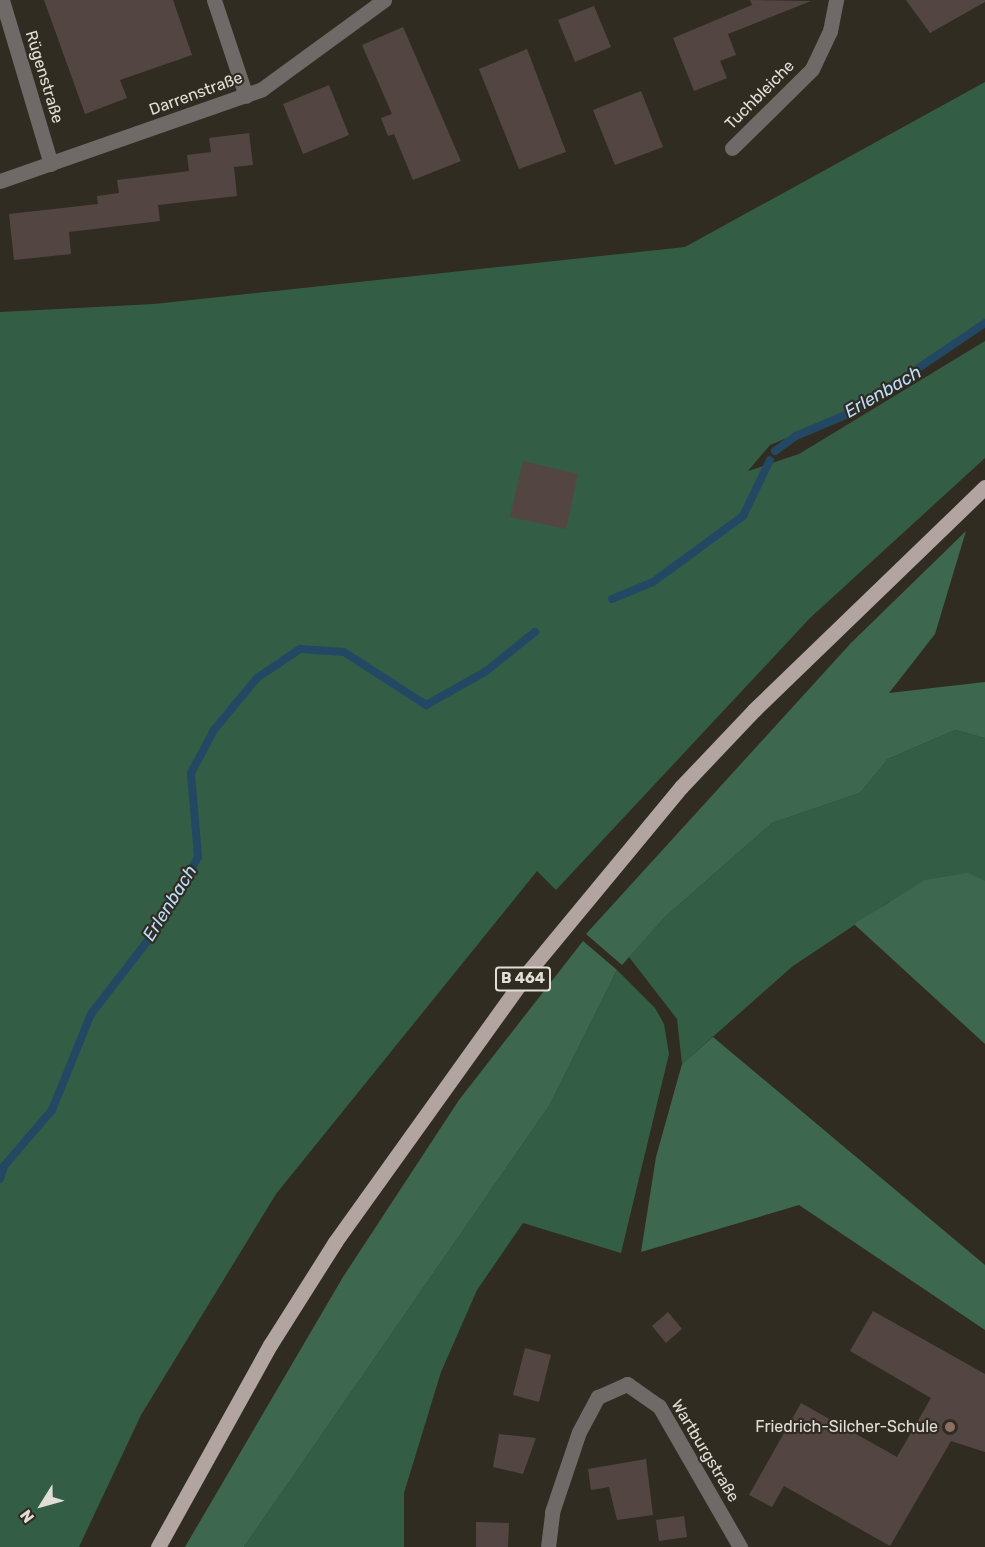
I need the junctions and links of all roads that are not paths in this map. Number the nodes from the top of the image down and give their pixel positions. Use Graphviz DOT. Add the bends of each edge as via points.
graph roads {
  1 [pos="2,0"];
  2 [pos="214,0"];
  3 [pos="384,0"];
  4 [pos="836,0"];
  5 [pos="246,96"];
  6 [pos="732,148"];
  7 [pos="51,164"];
  8 [pos="0,181"];
  9 [pos="985,487"];
  10 [pos="158,1547"];
  11 [pos="548,1547"];
  12 [pos="740,1547"];
  1 -- 7 [label="street, Rügenstraße"];
  2 -- 5 [label="street"];
  3 -- 5 [label="street, Darrenstraße"];
  4 -- 6 [label="street, Tuchbleiche" via="830,31 812,69"];
  5 -- 7 [label="street, Darrenstraße"];
  7 -- 8 [label="street, Darrenstraße"];
  9 -- 10 [label="main road, B 464" via="746,719 681,788 528,972 335,1242 270,1345"];
  11 -- 12 [label="street, Wartburgstraße" via="552,1512 579,1431 606,1389 627,1384 659,1406"];
}
